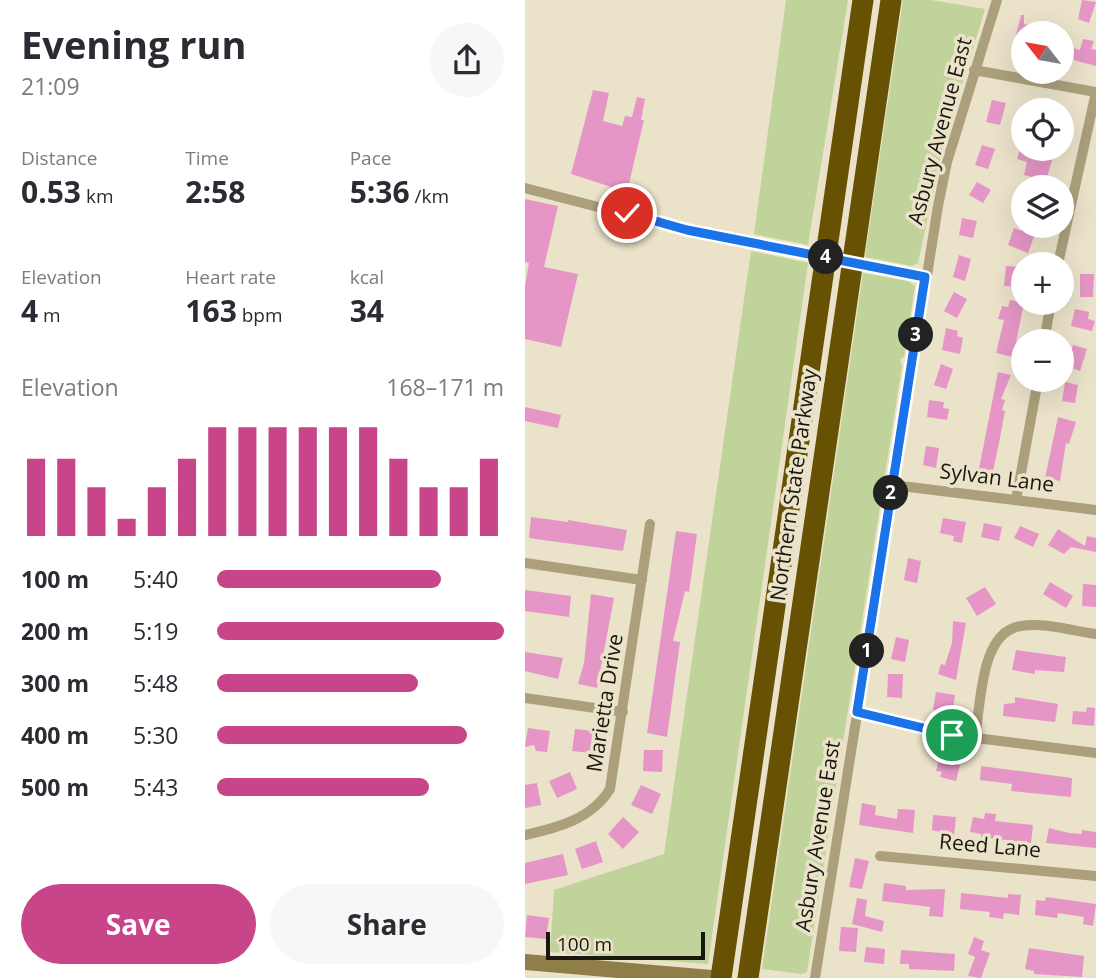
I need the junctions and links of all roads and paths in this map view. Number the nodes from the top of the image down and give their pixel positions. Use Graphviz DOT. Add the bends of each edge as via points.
graph roads {
  1 [pos="863,0"];
  2 [pos="891,0"];
  3 [pos="997,0"];
  4 [pos="974,70"];
  5 [pos="1096,92"];
  6 [pos="525,188"];
  7 [pos="1061,252"];
  8 [pos="925,277"];
  9 [pos="1036,392"];
  10 [pos="893,485"];
  11 [pos="1016,500"];
  12 [pos="1096,510"];
  13 [pos="650,524"];
  14 [pos="525,563"];
  15 [pos="642,580"];
  16 [pos="1096,634"];
  17 [pos="525,698"];
  18 [pos="623,712"];
  19 [pos="857,712"];
  20 [pos="975,738"];
  21 [pos="1096,753"];
  22 [pos="525,835"];
  23 [pos="880,856"];
  24 [pos="1096,876"];
  25 [pos="525,962"];
  26 [pos="587,973"];
  27 [pos="705,977"];
  28 [pos="720,978"];
  29 [pos="748,978"];
  30 [pos="815,978"];
  1 -- 28 [label="highway, Northern State Parkway"];
  2 -- 29 [label="highway, Northern State Parkway"];
  3 -- 4 [label="street, Asbury Avenue East"];
  4 -- 5 [label="street"];
  4 -- 8 [label="street, Asbury Avenue East" via="947,162"];
  5 -- 7 [label="street"];
  6 -- 8 [label="street, bridge" via="687,230"];
  8 -- 10 [label="street, Asbury Avenue East"];
  9 -- 11 [label="street"];
  10 -- 11 [label="street, Sylvan Lane"];
  10 -- 19 [label="street, Asbury Avenue East"];
  11 -- 12 [label="street, Sylvan Lane"];
  13 -- 15 [label="street, Marietta Drive"];
  14 -- 15 [label="street"];
  15 -- 18 [label="street, Marietta Drive"];
  16 -- 20 [label="street" via="1019,626 997,636 989,652"];
  17 -- 18 [label="street"];
  18 -- 22 [label="street, Marietta Drive" via="614,778 604,799 577,819"];
  19 -- 20 [label="street"];
  19 -- 30 [label="street, Asbury Avenue East"];
  20 -- 21 [label="street"];
  23 -- 24 [label="street, Reed Lane"];
  25 -- 26 [label="street"];
  26 -- 27 [label="street"];
}
